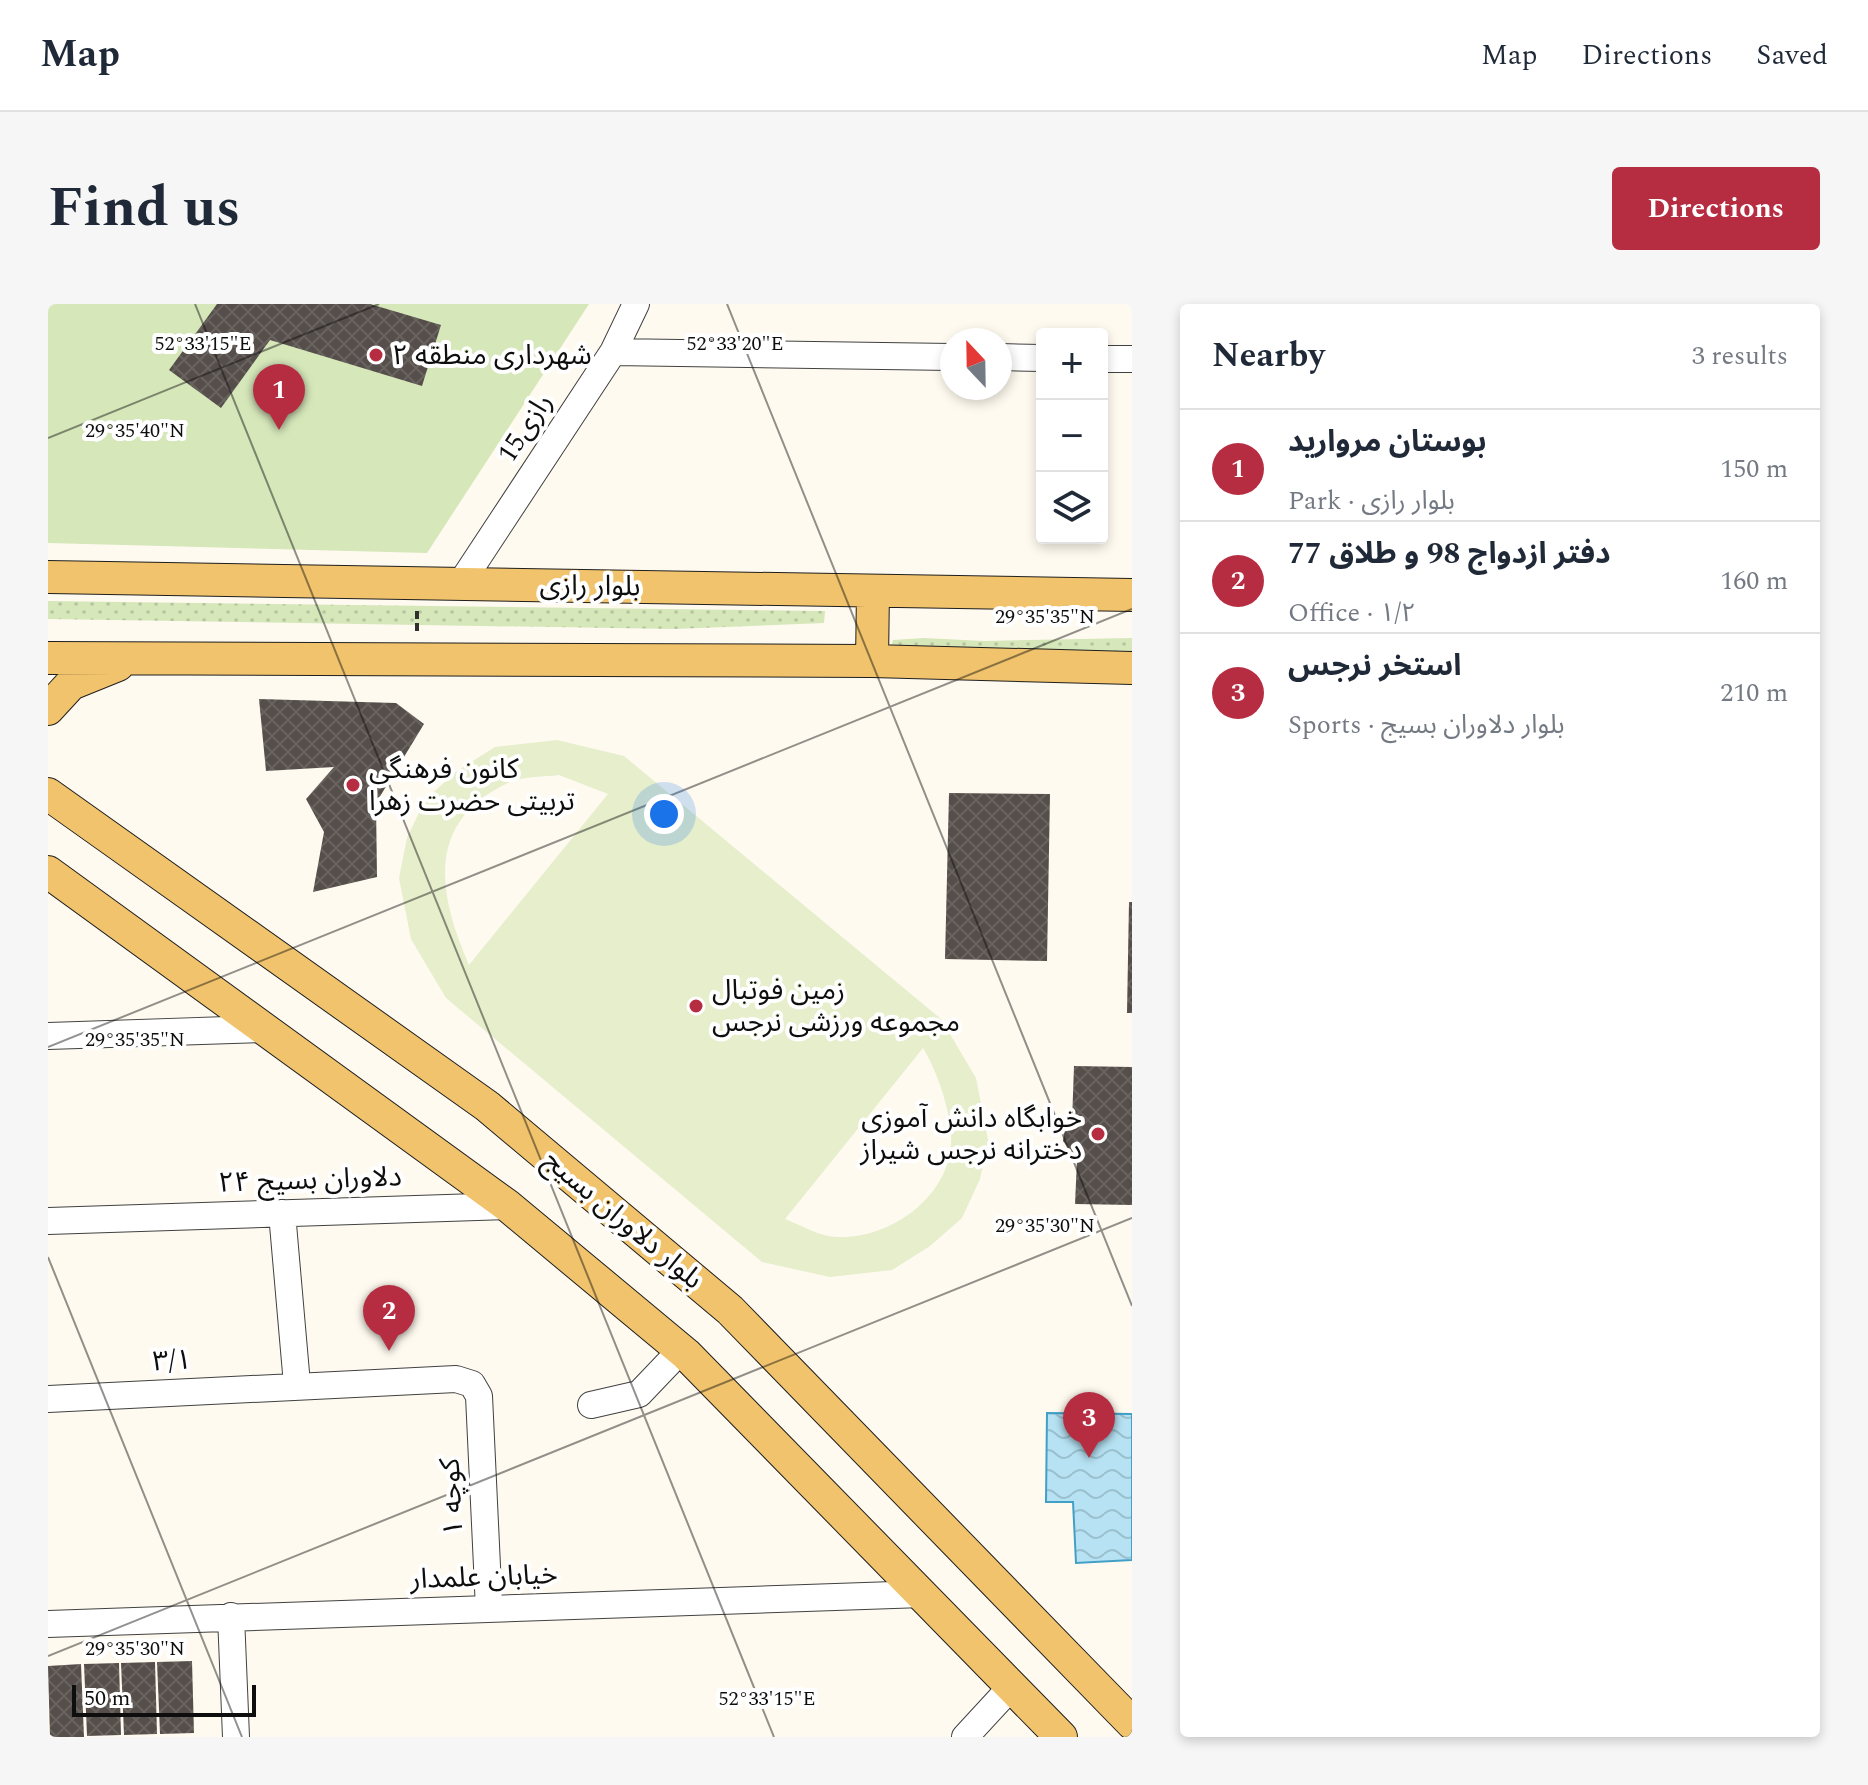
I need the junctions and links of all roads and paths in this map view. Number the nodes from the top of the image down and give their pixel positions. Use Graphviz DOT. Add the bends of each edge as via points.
graph roads {
  1 [pos="636,304"];
  2 [pos="613,352"];
  3 [pos="940,357"];
  4 [pos="1012,357"];
  5 [pos="1036,358"];
  6 [pos="1108,359"];
  7 [pos="1132,359"];
  8 [pos="48,577"];
  9 [pos="417,583"];
  10 [pos="461,583"];
  11 [pos="873,591"];
  12 [pos="1132,595"];
  13 [pos="48,658"];
  14 [pos="133,659"];
  15 [pos="417,660"];
  16 [pos="872,661"];
  17 [pos="1132,668"];
  18 [pos="48,709"];
  19 [pos="49,792"];
  20 [pos="48,872"];
  21 [pos="260,1029"];
  22 [pos="48,1036"];
  23 [pos="508,1206"];
  24 [pos="282,1213"];
  25 [pos="48,1221"];
  26 [pos="681,1350"];
  27 [pos="297,1380"];
  28 [pos="472,1384"];
  29 [pos="48,1399"];
  30 [pos="591,1405"];
  31 [pos="923,1594"];
  32 [pos="489,1609"];
  33 [pos="231,1616"];
  34 [pos="48,1624"];
  35 [pos="1012,1686"];
  36 [pos="1132,1723"];
  37 [pos="236,1737"];
  38 [pos="965,1737"];
  39 [pos="1061,1737"];
  1 -- 2 [label="street, 15رازی"];
  2 -- 3 [label="street"];
  2 -- 10 [label="street, 15رازی"];
  4 -- 5 [label="street"];
  6 -- 7 [label="street"];
  8 -- 9 [label="main road, بلوار رازی"];
  9 -- 10 [label="main road, بلوار رازی"];
  9 -- 15 [label="path"];
  10 -- 11 [label="main road, بلوار رازی"];
  11 -- 12 [label="main road, بلوار رازی"];
  11 -- 16 [label="main road"];
  13 -- 14 [label="main road"];
  14 -- 15 [label="main road"];
  14 -- 18 [label="main road" via="71,684"];
  15 -- 16 [label="main road"];
  16 -- 17 [label="main road"];
  19 -- 36 [label="main road, بلوار دلاوران بسیج" via="487,1106 730,1310"];
  20 -- 21 [label="main road"];
  21 -- 22 [label="street"];
  21 -- 23 [label="main road"];
  23 -- 24 [label="street, دلاوران بسیج ۲۴"];
  23 -- 26 [label="main road"];
  24 -- 25 [label="street, دلاوران بسیج ۲۴"];
  24 -- 27 [label="street"];
  26 -- 30 [label="street" via="639,1394"];
  26 -- 31 [label="main road"];
  27 -- 28 [label="street, ۳/۱" via="456,1379"];
  27 -- 29 [label="street, ۳/۱"];
  28 -- 32 [label="street, کوچه ۱" via="479,1396"];
  31 -- 32 [label="street, خیابان علمدار"];
  31 -- 35 [label="main road"];
  32 -- 33 [label="street, خیابان علمدار"];
  33 -- 34 [label="street, خیابان علمدار"];
  33 -- 37 [label="street"];
  35 -- 38 [label="street"];
  35 -- 39 [label="main road"];
}
